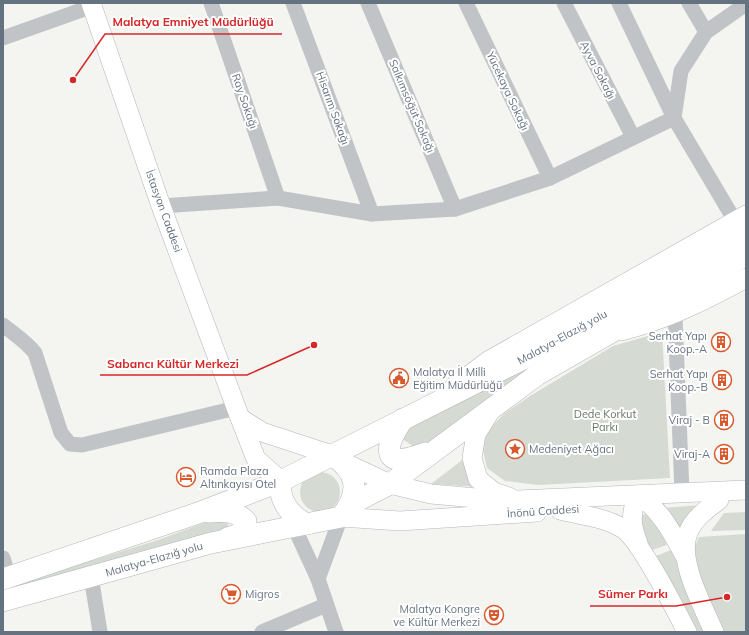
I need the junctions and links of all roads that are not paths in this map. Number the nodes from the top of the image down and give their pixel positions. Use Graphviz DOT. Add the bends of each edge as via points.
graph roads {
  1 [pos="211,3"];
  2 [pos="293,3"];
  3 [pos="368,3"];
  4 [pos="466,3"];
  5 [pos="564,3"];
  6 [pos="619,3"];
  7 [pos="689,3"];
  8 [pos="746,4"];
  9 [pos="92,5"];
  10 [pos="706,32"];
  11 [pos="3,38"];
  12 [pos="674,118"];
  13 [pos="633,136"];
  14 [pos="550,178"];
  15 [pos="278,198"];
  16 [pos="162,206"];
  17 [pos="455,209"];
  18 [pos="372,214"];
  19 [pos="742,224"];
  20 [pos="746,255"];
  21 [pos="746,278"];
  22 [pos="675,315"];
  23 [pos="3,325"];
  24 [pos="612,333"];
  25 [pos="493,406"];
  26 [pos="238,413"];
  27 [pos="404,419"];
  28 [pos="439,448"];
  29 [pos="337,458"];
  30 [pos="281,481"];
  31 [pos="390,484"];
  32 [pos="746,490"];
  33 [pos="682,493"];
  34 [pos="518,500"];
  35 [pos="719,500"];
  36 [pos="746,500"];
  37 [pos="642,501"];
  38 [pos="346,510"];
  39 [pos="560,510"];
  40 [pos="198,514"];
  41 [pos="296,521"];
  42 [pos="211,543"];
  43 [pos="641,551"];
  44 [pos="685,556"];
  45 [pos="5,571"];
  46 [pos="91,576"];
  47 [pos="318,579"];
  48 [pos="8,600"];
  49 [pos="326,605"];
  50 [pos="279,629"];
  51 [pos="100,632"];
  52 [pos="262,632"];
  53 [pos="336,632"];
  54 [pos="687,632"];
  55 [pos="714,632"];
  1 -- 15 [label="street, Ray Sokağı"];
  2 -- 18 [label="street, Hisarım Sokağı"];
  3 -- 17 [label="street, Salkımsöğüt Sokağı"];
  4 -- 14 [label="street, Yücekaya Sokağı"];
  5 -- 13 [label="street, Ayva Sokağı"];
  6 -- 12 [label="street"];
  7 -- 10 [label="street"];
  8 -- 10 [label="street"];
  9 -- 11 [label="street"];
  9 -- 16 [label="main road, İstasyon Caddesi"];
  10 -- 12 [label="street" via="680,71"];
  12 -- 13 [label="street"];
  12 -- 19 [label="street"];
  13 -- 14 [label="street"];
  14 -- 17 [label="street"];
  15 -- 16 [label="street"];
  15 -- 18 [label="street"];
  16 -- 26 [label="main road, İstasyon Caddesi"];
  17 -- 18 [label="street"];
  19 -- 27 [label="highway, Malatya-Elazığ yolu" via="533,354"];
  20 -- 24 [label="highway, Malatya-Elazığ yolu"];
  21 -- 22 [label="main road"];
  22 -- 24 [label="main road"];
  22 -- 33 [label="street"];
  23 -- 26 [label="street" via="28,344 35,353 61,433 70,444 82,445"];
  24 -- 25 [label="highway, Malatya-Elazığ yolu" via="537,375"];
  25 -- 28 [label="highway, Malatya-Elazığ yolu"];
  25 -- 34 [label="main road" via="476,434 472,458 478,479 494,492"];
  26 -- 29 [label="main road" via="262,432"];
  26 -- 30 [label="main road, İstasyon Caddesi" via="256,459"];
  27 -- 28 [label="highway" via="390,442 391,455 394,458 408,460"];
  27 -- 29 [label="highway, Malatya-Elazığ yolu"];
  28 -- 31 [label="highway, Malatya-Elazığ yolu"];
  29 -- 30 [label="highway, Malatya-Elazığ yolu"];
  29 -- 31 [label="main road"];
  29 -- 38 [label="highway" via="350,472 354,484"];
  30 -- 40 [label="highway"];
  30 -- 41 [label="highway" via="280,488"];
  31 -- 34 [label="main road" via="431,494"];
  31 -- 38 [label="highway, Malatya-Elazığ yolu"];
  32 -- 33 [label="main road"];
  33 -- 37 [label="main road"];
  34 -- 37 [label="main road"];
  35 -- 36 [label="main road, İnönü Caddesi"];
  35 -- 37 [label="main road, İnönü Caddesi"];
  35 -- 44 [label="main road" via="703,512 693,524 687,534"];
  37 -- 39 [label="main road, İnönü Caddesi"];
  37 -- 43 [label="main road" via="631,517 632,530"];
  37 -- 44 [label="main road" via="668,523"];
  38 -- 39 [label="main road, İnönü Caddesi" via="400,521"];
  38 -- 41 [label="highway, Malatya-Elazığ yolu"];
  38 -- 47 [label="street"];
  39 -- 43 [label="main road" via="599,519 623,529"];
  40 -- 42 [label="highway" via="225,511 241,516 246,521 245,529 237,535"];
  40 -- 45 [label="highway"];
  41 -- 42 [label="highway, Malatya-Elazığ yolu"];
  41 -- 47 [label="street"];
  42 -- 46 [label="highway, Malatya-Elazığ yolu"];
  43 -- 54 [label="main road"];
  44 -- 55 [label="main road"];
  46 -- 48 [label="highway, Malatya-Elazığ yolu"];
  46 -- 51 [label="street"];
  47 -- 49 [label="street"];
  49 -- 50 [label="street"];
  49 -- 53 [label="street"];
  50 -- 52 [label="street"];
}
